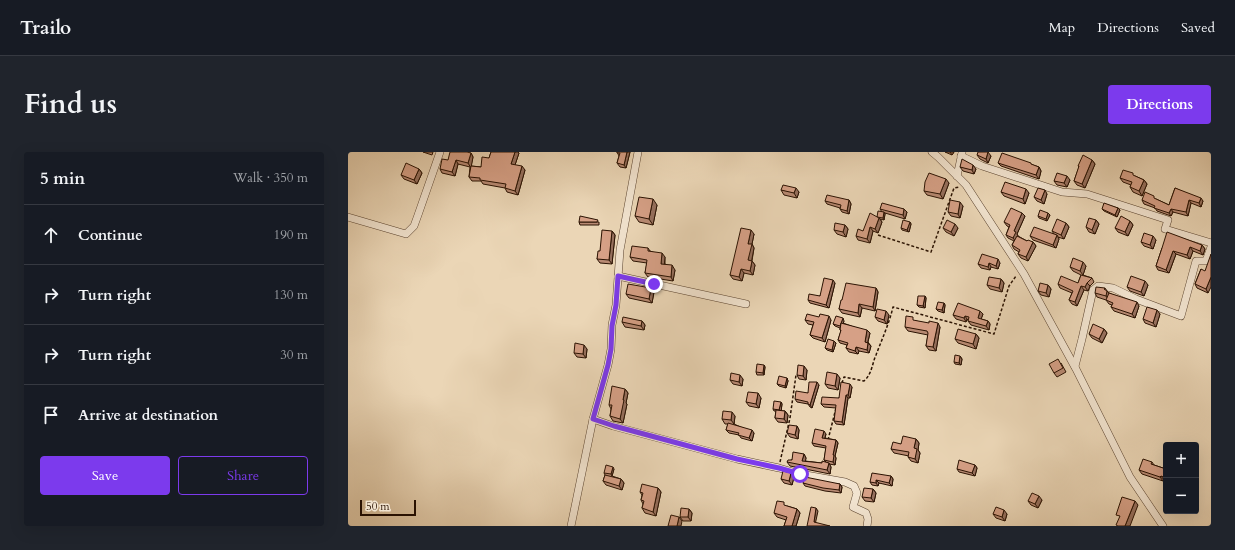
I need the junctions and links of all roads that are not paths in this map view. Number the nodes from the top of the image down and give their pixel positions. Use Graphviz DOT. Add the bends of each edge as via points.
graph roads {
  1 [pos="440,152"];
  2 [pos="638,152"];
  3 [pos="932,152"];
  4 [pos="962,154"];
  5 [pos="957,176"];
  6 [pos="348,217"];
  7 [pos="1211,244"];
  8 [pos="1211,247"];
  9 [pos="618,276"];
  10 [pos="746,304"];
  11 [pos="1074,366"];
  12 [pos="593,419"];
  13 [pos="571,526"];
  14 [pos="867,526"];
  15 [pos="1163,526"];
  1 -- 6 [label="street" via="414,226 406,234"];
  2 -- 9 [label="street" via="620,250"];
  3 -- 5 [label="street"];
  4 -- 5 [label="street"];
  4 -- 7 [label="street" via="982,166 1062,192 1087,194 1168,220 1165,229"];
  5 -- 11 [label="street" via="966,185 1024,274"];
  8 -- 11 [label="street" via="1206,261 1196,261 1181,316 1113,288 1098,286 1094,290"];
  9 -- 10 [label="street"];
  9 -- 12 [label="street" via="611,349"];
  11 -- 15 [label="street" via="1130,477"];
  12 -- 13 [label="street"];
  12 -- 14 [label="street" via="737,459 845,482 854,486 856,493 853,507 866,513"];
}
